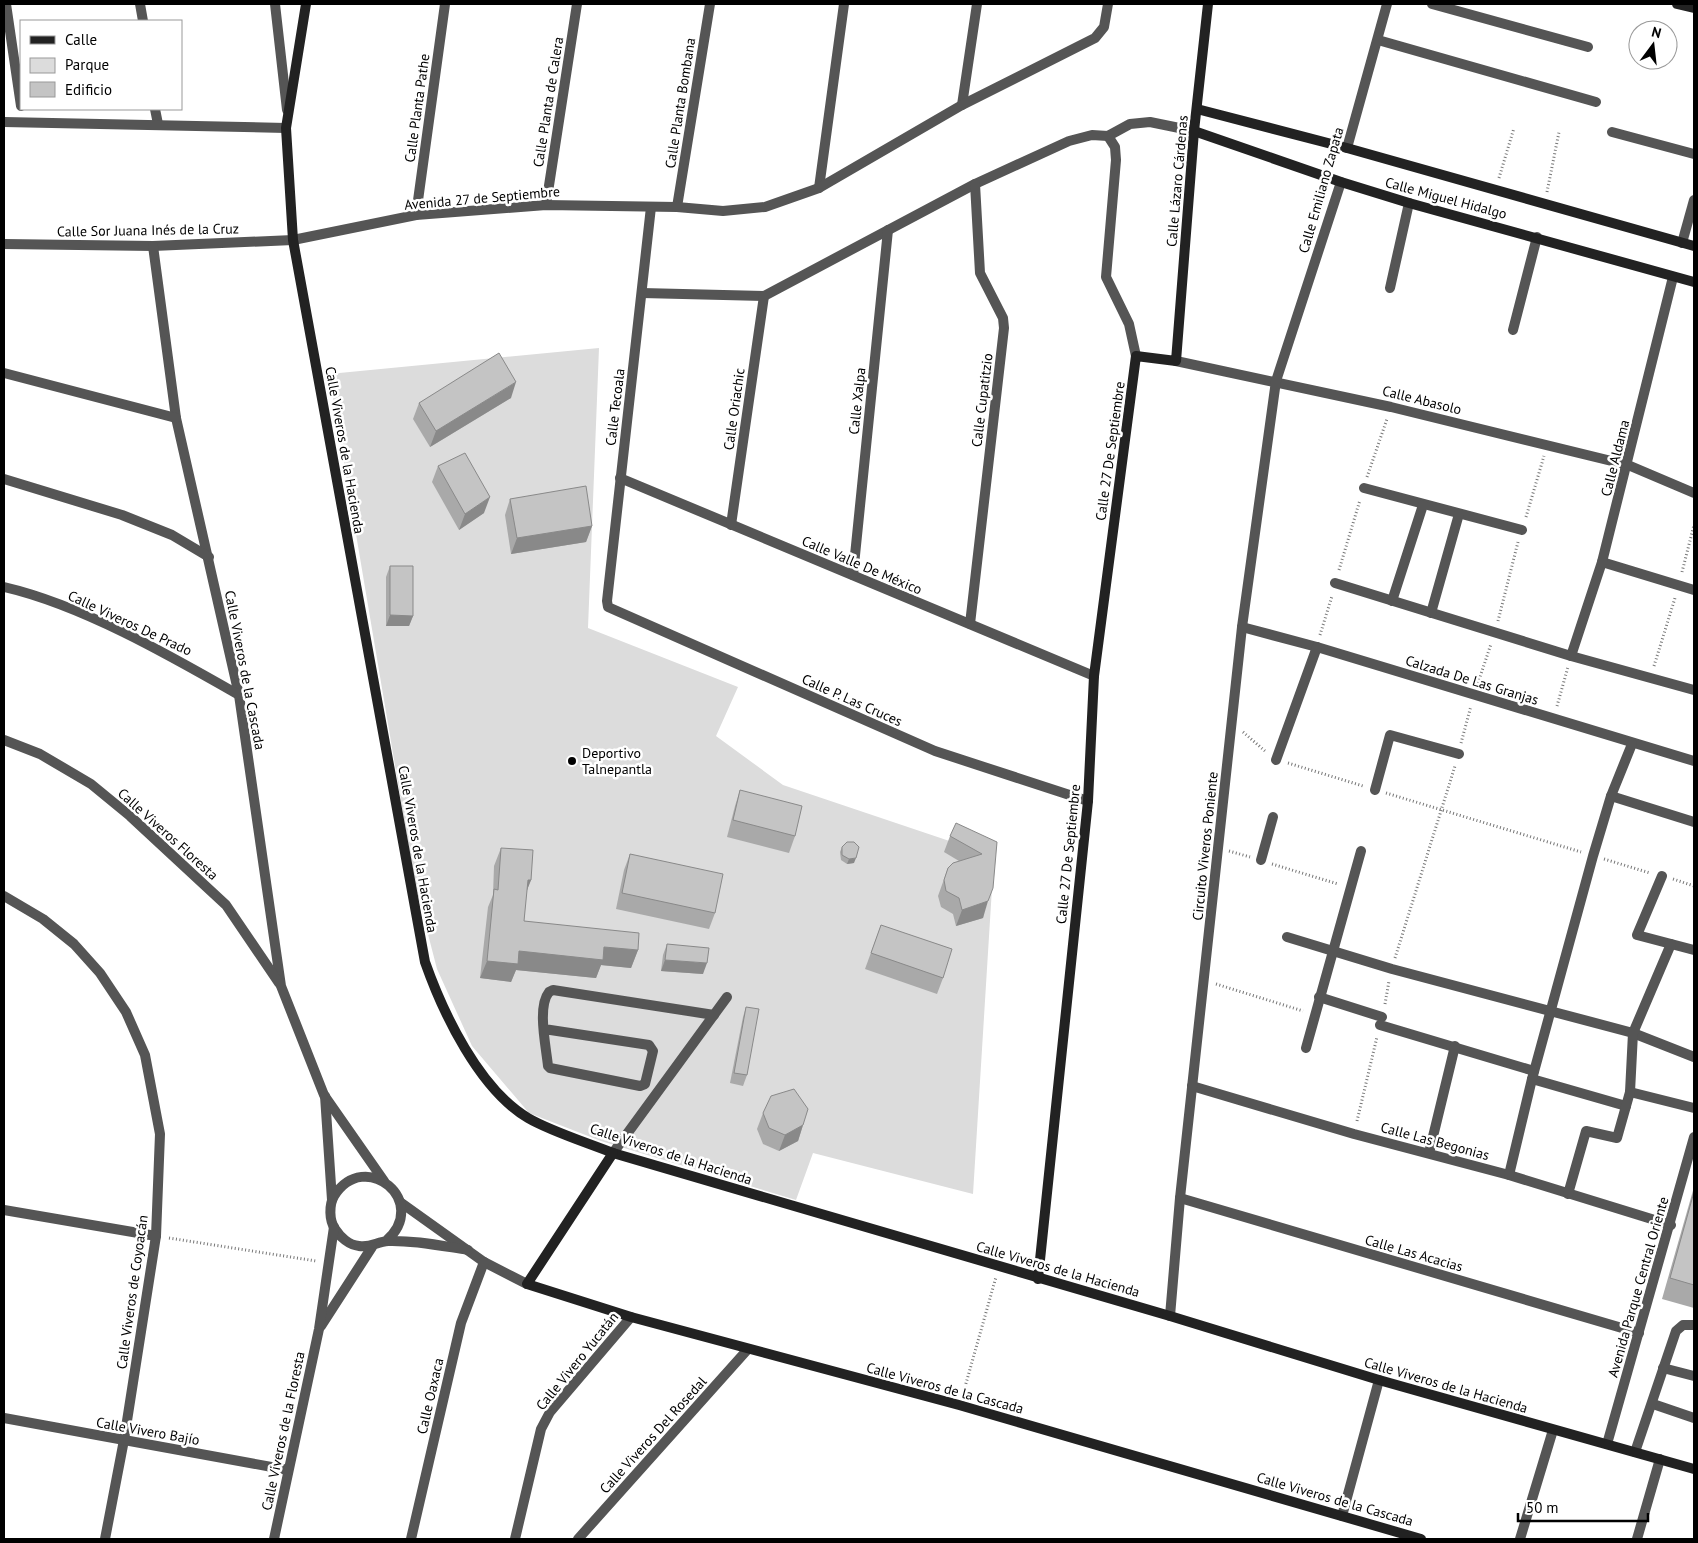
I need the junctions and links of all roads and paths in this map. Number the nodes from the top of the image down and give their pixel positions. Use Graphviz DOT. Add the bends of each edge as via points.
graph roads {
  1 [pos="6,4"];
  2 [pos="140,4"];
  3 [pos="275,4"];
  4 [pos="306,4"];
  5 [pos="446,4"];
  6 [pos="577,4"];
  7 [pos="710,4"];
  8 [pos="844,4"];
  9 [pos="977,4"];
  10 [pos="1108,4"];
  11 [pos="1208,4"];
  12 [pos="1387,4"];
  13 [pos="1432,4"];
  14 [pos="1677,4"];
  15 [pos="1694,8"];
  16 [pos="142,20"];
  17 [pos="1378,40"];
  18 [pos="1588,47"];
  19 [pos="20,100"];
  20 [pos="1596,102"];
  21 [pos="962,106"];
  22 [pos="1198,109"];
  23 [pos="22,110"];
  24 [pos="155,110"];
  25 [pos="288,110"];
  26 [pos="4,122"];
  27 [pos="24,122"];
  28 [pos="158,124"];
  29 [pos="286,128"];
  30 [pos="1514,128"];
  31 [pos="1194,131"];
  32 [pos="1559,132"];
  33 [pos="1612,132"];
  34 [pos="1108,136"];
  35 [pos="1347,148"];
  36 [pos="1694,154"];
  37 [pos="1341,182"];
  38 [pos="974,184"];
  39 [pos="819,188"];
  40 [pos="1496,191"];
  41 [pos="1694,200"];
  42 [pos="1409,203"];
  43 [pos="1544,204"];
  44 [pos="546,205"];
  45 [pos="650,207"];
  46 [pos="676,207"];
  47 [pos="416,215"];
  48 [pos="888,230"];
  49 [pos="1537,236"];
  50 [pos="293,240"];
  51 [pos="1682,243"];
  52 [pos="4,244"];
  53 [pos="153,246"];
  54 [pos="1694,246"];
  55 [pos="1673,277"];
  56 [pos="1694,282"];
  57 [pos="1390,288"];
  58 [pos="642,293"];
  59 [pos="764,296"];
  60 [pos="1513,330"];
  61 [pos="1136,356"];
  62 [pos="1176,361"];
  63 [pos="4,373"];
  64 [pos="1276,382"];
  65 [pos="176,418"];
  66 [pos="1547,446"];
  67 [pos="1628,465"];
  68 [pos="620,478"];
  69 [pos="4,479"];
  70 [pos="1364,488"];
  71 [pos="1694,493"];
  72 [pos="1422,505"];
  73 [pos="1459,514"];
  74 [pos="1694,524"];
  75 [pos="732,525"];
  76 [pos="1522,530"];
  77 [pos="209,556"];
  78 [pos="1602,562"];
  79 [pos="853,575"];
  80 [pos="1336,583"];
  81 [pos="1679,586"];
  82 [pos="4,587"];
  83 [pos="1694,590"];
  84 [pos="1392,601"];
  85 [pos="610,610"];
  86 [pos="1431,613"];
  87 [pos="970,624"];
  88 [pos="1242,627"];
  89 [pos="1495,632"];
  90 [pos="1317,647"];
  91 [pos="1571,656"];
  92 [pos="1094,676"];
  93 [pos="1650,679"];
  94 [pos="1694,690"];
  95 [pos="1474,694"];
  96 [pos="239,695"];
  97 [pos="1553,719"];
  98 [pos="1233,724"];
  99 [pos="4,740"];
  100 [pos="1632,744"];
  101 [pos="1459,754"];
  102 [pos="1276,760"];
  103 [pos="1694,761"];
  104 [pos="1375,790"];
  105 [pos="1611,796"];
  106 [pos="1088,801"];
  107 [pos="1442,810"];
  108 [pos="1273,818"];
  109 [pos="1694,822"];
  110 [pos="1219,848"];
  111 [pos="1361,850"];
  112 [pos="1593,856"];
  113 [pos="1261,860"];
  114 [pos="1662,876"];
  115 [pos="1694,886"];
  116 [pos="1352,888"];
  117 [pos="4,896"];
  118 [pos="1287,937"];
  119 [pos="1672,944"];
  120 [pos="1332,950"];
  121 [pos="1694,950"];
  122 [pos="1392,969"];
  123 [pos="1204,980"];
  124 [pos="281,986"];
  125 [pos="726,997"];
  126 [pos="1319,997"];
  127 [pos="1550,1012"];
  128 [pos="1315,1014"];
  129 [pos="714,1015"];
  130 [pos="1381,1021"];
  131 [pos="544,1029"];
  132 [pos="1633,1033"];
  133 [pos="1455,1046"];
  134 [pos="1306,1048"];
  135 [pos="1694,1057"];
  136 [pos="1533,1075"];
  137 [pos="1192,1086"];
  138 [pos="1630,1092"];
  139 [pos="324,1095"];
  140 [pos="1626,1106"];
  141 [pos="1694,1108"];
  142 [pos="1354,1134"];
  143 [pos="1694,1138"];
  144 [pos="613,1153"];
  145 [pos="1428,1153"];
  146 [pos="1509,1175"];
  147 [pos="384,1181"];
  148 [pos="1568,1194"];
  149 [pos="1180,1198"];
  150 [pos="332,1200"];
  151 [pos="400,1202"];
  152 [pos="4,1210"];
  153 [pos="1671,1225"];
  154 [pos="334,1228"];
  155 [pos="156,1236"];
  156 [pos="386,1241"];
  157 [pos="372,1247"];
  158 [pos="468,1250"];
  159 [pos="484,1262"];
  160 [pos="327,1263"];
  161 [pos="999,1267"];
  162 [pos="1038,1279"];
  163 [pos="527,1284"];
  164 [pos="1170,1316"];
  165 [pos="631,1317"];
  166 [pos="1694,1325"];
  167 [pos="319,1330"];
  168 [pos="1639,1333"];
  169 [pos="748,1349"];
  170 [pos="1663,1368"];
  171 [pos="1694,1376"];
  172 [pos="1379,1380"];
  173 [pos="1653,1404"];
  174 [pos="959,1405"];
  175 [pos="4,1418"];
  176 [pos="1694,1418"];
  177 [pos="1553,1430"];
  178 [pos="124,1440"];
  179 [pos="1607,1444"];
  180 [pos="1635,1452"];
  181 [pos="1660,1459"];
  182 [pos="1694,1469"];
  183 [pos="288,1470"];
  184 [pos="1342,1516"];
  185 [pos="105,1539"];
  186 [pos="274,1539"];
  187 [pos="411,1539"];
  188 [pos="515,1539"];
  189 [pos="578,1539"];
  190 [pos="1421,1539"];
  191 [pos="1520,1539"];
  192 [pos="1637,1539"];
  1 -- 19 [label="street"];
  2 -- 16 [label="street"];
  3 -- 25 [label="street"];
  4 -- 25 [label="street, Calle Viveros de la Hacienda"];
  5 -- 47 [label="street, Calle Planta Pathe"];
  6 -- 44 [label="street, Calle Planta de Calera"];
  7 -- 46 [label="street, Calle Planta Bombana"];
  8 -- 39 [label="street"];
  9 -- 21 [label="street"];
  10 -- 21 [label="street, Avenida 27 de Septiembre" via="1104,27 1095,38"];
  11 -- 22 [label="street, Calle Lázaro Cárdenas"];
  12 -- 17 [label="street, Calle Emiliano Zapata"];
  13 -- 18 [label="street"];
  14 -- 15 [label="street"];
  17 -- 20 [label="street"];
  17 -- 35 [label="street, Calle Emiliano Zapata"];
  21 -- 39 [label="street, Avenida 27 de Septiembre"];
  22 -- 31 [label="street, Calle Lázaro Cárdenas"];
  22 -- 35 [label="street, Calle Miguel Hidalgo"];
  23 -- 27 [label="street"];
  24 -- 28 [label="street"];
  25 -- 29 [label="street, Calle Viveros de la Hacienda"];
  26 -- 27 [label="street"];
  27 -- 28 [label="street"];
  28 -- 29 [label="street"];
  29 -- 50 [label="street, Calle Viveros de la Hacienda"];
  30 -- 40 [label="path"];
  31 -- 34 [label="street" via="1150,122 1130,124"];
  31 -- 37 [label="street, Calle Miguel Hidalgo"];
  31 -- 62 [label="street, Calle Lázaro Cárdenas"];
  32 -- 43 [label="path"];
  33 -- 36 [label="street"];
  34 -- 38 [label="street" via="1069,141"];
  34 -- 61 [label="street, Calle 27 De Septiembre" via="1115,147 1116,160 1106,277 1130,324"];
  35 -- 40 [label="street, Calle Miguel Hidalgo"];
  37 -- 42 [label="street, Calle Miguel Hidalgo"];
  37 -- 64 [label="street, Calle Emiliano Zapata"];
  38 -- 48 [label="street"];
  38 -- 87 [label="street, Calle Cupatitzio" via="980,273 1003,318 1004,328"];
  39 -- 46 [label="street, Avenida 27 de Septiembre" via="765,207 724,210"];
  40 -- 43 [label="street, Calle Miguel Hidalgo"];
  41 -- 51 [label="street"];
  42 -- 49 [label="street, Calle Miguel Hidalgo"];
  42 -- 57 [label="street"];
  43 -- 51 [label="street, Calle Miguel Hidalgo"];
  44 -- 45 [label="street, Avenida 27 de Septiembre"];
  44 -- 47 [label="street, Avenida 27 de Septiembre"];
  45 -- 46 [label="street, Avenida 27 de Septiembre"];
  45 -- 58 [label="street, Calle Tecoala"];
  47 -- 50 [label="street, Avenida 27 de Septiembre"];
  48 -- 59 [label="street"];
  48 -- 79 [label="street, Calle Xalpa"];
  49 -- 55 [label="street, Calle Miguel Hidalgo"];
  49 -- 60 [label="street"];
  50 -- 53 [label="street, Calle Sor Juana Inés de la Cruz"];
  50 -- 144 [label="street, Calle Viveros de la Hacienda" via="425,962 438,998 464,1049 502,1097 528,1118"];
  51 -- 54 [label="street, Calle Miguel Hidalgo"];
  52 -- 53 [label="street, Calle Sor Juana Inés de la Cruz"];
  53 -- 65 [label="street, Calle Viveros de la Cascada"];
  55 -- 56 [label="street, Calle Miguel Hidalgo"];
  55 -- 67 [label="street, Calle Aldama"];
  58 -- 59 [label="street"];
  58 -- 68 [label="street, Calle Tecoala"];
  59 -- 75 [label="street, Calle Oriachic"];
  61 -- 62 [label="street, Calle Abasolo"];
  61 -- 92 [label="street, Calle 27 De Septiembre"];
  62 -- 64 [label="street, Calle Abasolo"];
  63 -- 65 [label="street"];
  64 -- 66 [label="street, Calle Abasolo"];
  64 -- 88 [label="street, Circuito Viveros Poniente"];
  65 -- 77 [label="street, Calle Viveros de la Cascada"];
  66 -- 67 [label="street, Calle Abasolo"];
  66 -- 76 [label="path"];
  67 -- 71 [label="street, Calle Abasolo"];
  67 -- 78 [label="street, Calle Aldama"];
  68 -- 75 [label="street, Calle Valle De México"];
  68 -- 85 [label="street, Calle Tecoala" via="607,601"];
  69 -- 77 [label="street" via="122,514 172,535"];
  70 -- 72 [label="street"];
  72 -- 73 [label="street"];
  72 -- 84 [label="street"];
  73 -- 76 [label="street"];
  73 -- 86 [label="street"];
  74 -- 81 [label="path"];
  75 -- 79 [label="street, Calle Valle De México"];
  76 -- 89 [label="path"];
  77 -- 96 [label="street, Calle Viveros de la Cascada"];
  78 -- 81 [label="street"];
  78 -- 91 [label="street, Calle Aldama"];
  79 -- 87 [label="street, Calle Valle De México"];
  80 -- 84 [label="street"];
  80 -- 90 [label="path"];
  81 -- 83 [label="street"];
  81 -- 93 [label="path"];
  82 -- 96 [label="street, Calle Viveros De Prado" via="78,611"];
  84 -- 86 [label="street"];
  85 -- 106 [label="street, Calle P. Las Cruces" via="935,751"];
  86 -- 89 [label="street"];
  87 -- 92 [label="street, Calle Valle De México"];
  88 -- 90 [label="street, Calzada De Las Granjas"];
  88 -- 98 [label="street, Circuito Viveros Poniente"];
  89 -- 91 [label="street"];
  89 -- 95 [label="path"];
  90 -- 95 [label="street, Calzada De Las Granjas"];
  90 -- 102 [label="street"];
  91 -- 93 [label="street"];
  91 -- 97 [label="path"];
  92 -- 106 [label="street, Calle 27 De Septiembre"];
  93 -- 94 [label="street"];
  95 -- 97 [label="street, Calzada De Las Granjas"];
  95 -- 101 [label="path"];
  96 -- 124 [label="street, Calle Viveros de la Cascada"];
  97 -- 100 [label="street, Calzada De Las Granjas"];
  98 -- 102 [label="path"];
  98 -- 110 [label="street, Circuito Viveros Poniente"];
  99 -- 124 [label="street, Calle Viveros Floresta" via="40,754 90,784 130,816 226,905"];
  100 -- 103 [label="street, Calzada De Las Granjas"];
  100 -- 105 [label="street"];
  101 -- 104 [label="street" via="1390,735"];
  101 -- 107 [label="path"];
  102 -- 104 [label="path"];
  104 -- 107 [label="path"];
  105 -- 109 [label="street"];
  105 -- 112 [label="street"];
  106 -- 162 [label="street, Calle 27 De Septiembre"];
  107 -- 112 [label="path"];
  107 -- 122 [label="path"];
  108 -- 113 [label="street"];
  110 -- 113 [label="path"];
  110 -- 123 [label="street, Circuito Viveros Poniente"];
  111 -- 116 [label="street"];
  112 -- 114 [label="path"];
  112 -- 127 [label="street"];
  113 -- 116 [label="path"];
  114 -- 115 [label="path"];
  114 -- 119 [label="street" via="1637,935"];
  116 -- 120 [label="street"];
  117 -- 155 [label="street, Calle Viveros de Coyoacán" via="43,919 74,944 100,973 126,1012 145,1055 160,1134"];
  118 -- 120 [label="street"];
  119 -- 121 [label="street"];
  119 -- 132 [label="street"];
  120 -- 122 [label="street"];
  120 -- 126 [label="street"];
  122 -- 127 [label="street"];
  122 -- 130 [label="path"];
  123 -- 128 [label="path"];
  123 -- 137 [label="street, Circuito Viveros Poniente"];
  124 -- 139 [label="street, Calle Viveros de la Cascada"];
  125 -- 129 [label="street"];
  126 -- 128 [label="street"];
  126 -- 130 [label="street"];
  127 -- 132 [label="street"];
  127 -- 136 [label="street"];
  128 -- 134 [label="street"];
  129 -- 131 [label="street" via="553,990 542,1004"];
  129 -- 144 [label="street"];
  130 -- 133 [label="street"];
  130 -- 142 [label="path"];
  131 -- 131 [label="street" via="649,1045 653,1051 645,1084 640,1086 550,1068"];
  132 -- 135 [label="street"];
  132 -- 138 [label="street"];
  133 -- 136 [label="street"];
  133 -- 145 [label="street"];
  136 -- 140 [label="street"];
  136 -- 146 [label="street"];
  137 -- 142 [label="street, Calle Las Begonias"];
  137 -- 149 [label="street, Circuito Viveros Poniente"];
  138 -- 140 [label="street"];
  138 -- 141 [label="street"];
  139 -- 147 [label="street, Calle Viveros de la Cascada"];
  139 -- 150 [label="street, Calle Viveros de la Cascada"];
  140 -- 148 [label="street" via="1617,1138 1586,1131"];
  142 -- 145 [label="street, Calle Las Begonias"];
  143 -- 153 [label="street, Avenida Parque Central Oriente"];
  144 -- 161 [label="street, Calle Viveros de la Hacienda"];
  144 -- 163 [label="street"];
  145 -- 146 [label="street, Calle Las Begonias"];
  146 -- 148 [label="street, Calle Las Begonias"];
  147 -- 150 [label="street" via="369,1176 354,1178 340,1187"];
  147 -- 151 [label="street"];
  148 -- 153 [label="street, Calle Las Begonias"];
  149 -- 164 [label="street, Circuito Viveros Poniente"];
  149 -- 168 [label="street, Calle Las Acacias"];
  150 -- 154 [label="street" via="330,1214"];
  151 -- 156 [label="street" via="401,1219"];
  151 -- 158 [label="street, Calle Viveros de la Cascada"];
  152 -- 155 [label="street"];
  153 -- 168 [label="street, Avenida Parque Central Oriente"];
  154 -- 157 [label="street" via="343,1239 356,1246"];
  154 -- 160 [label="street, Calle Viveros de la Floresta"];
  155 -- 160 [label="path"];
  155 -- 178 [label="street, Calle Viveros de Coyoacán"];
  156 -- 157 [label="street"];
  156 -- 158 [label="street, Calle Viveros de la Cascada"];
  157 -- 167 [label="street, Calle Viveros de la Floresta"];
  158 -- 159 [label="street, Calle Viveros de la Cascada"];
  159 -- 163 [label="street, Calle Viveros de la Cascada"];
  159 -- 187 [label="street, Calle Oaxaca" via="461,1323"];
  160 -- 167 [label="street, Calle Viveros de la Floresta"];
  161 -- 162 [label="street, Calle Viveros de la Hacienda"];
  161 -- 174 [label="path"];
  162 -- 164 [label="street, Calle Viveros de la Hacienda"];
  163 -- 165 [label="street, Calle Viveros de la Cascada"];
  164 -- 172 [label="street, Calle Viveros de la Hacienda"];
  165 -- 169 [label="street, Calle Viveros de la Cascada"];
  165 -- 188 [label="street, Calle Vivero Yucatán" via="550,1412 541,1430"];
  166 -- 170 [label="street" via="1683,1325 1676,1330"];
  167 -- 183 [label="street, Calle Viveros de la Floresta"];
  168 -- 179 [label="street, Avenida Parque Central Oriente"];
  169 -- 174 [label="street, Calle Viveros de la Cascada"];
  169 -- 189 [label="street, Calle Viveros Del Rosedal"];
  170 -- 171 [label="street"];
  170 -- 173 [label="street"];
  172 -- 177 [label="street, Calle Viveros de la Hacienda"];
  172 -- 184 [label="street"];
  173 -- 176 [label="street"];
  173 -- 180 [label="street"];
  174 -- 184 [label="street, Calle Viveros de la Cascada"];
  175 -- 178 [label="street, Calle Vivero Bajío"];
  177 -- 179 [label="street, Calle Viveros de la Hacienda"];
  177 -- 191 [label="street"];
  178 -- 183 [label="street, Calle Vivero Bajío"];
  178 -- 185 [label="street, Calle Viveros de Coyoacán"];
  179 -- 180 [label="street, Calle Viveros de la Hacienda"];
  180 -- 181 [label="street, Calle Viveros de la Hacienda"];
  181 -- 182 [label="street, Calle Viveros de la Hacienda"];
  181 -- 192 [label="street"];
  183 -- 186 [label="street, Calle Viveros de la Floresta"];
  184 -- 190 [label="street, Calle Viveros de la Cascada"];
}
